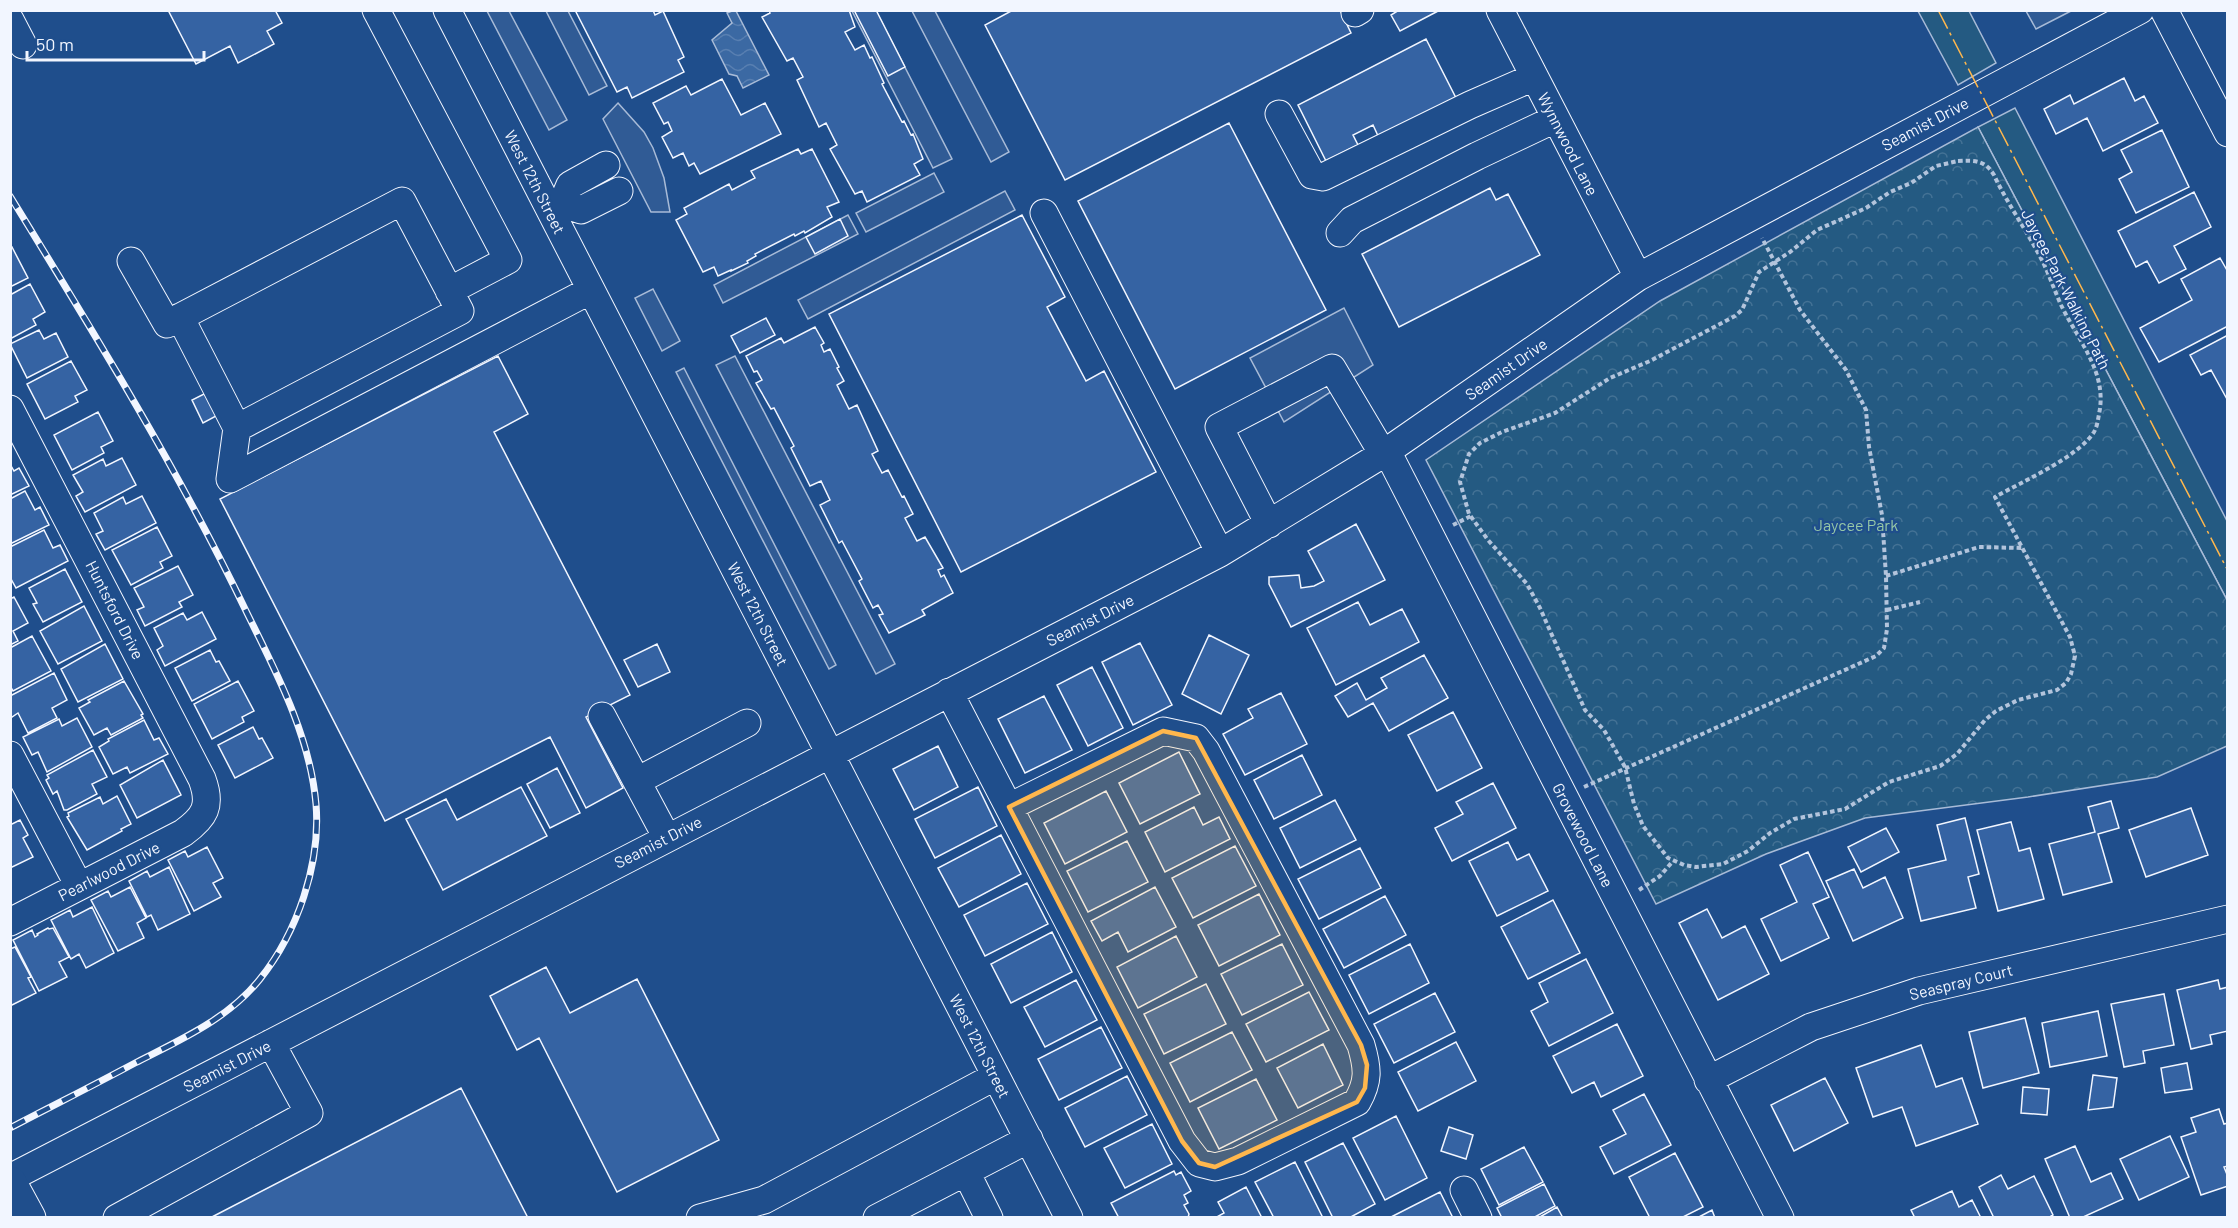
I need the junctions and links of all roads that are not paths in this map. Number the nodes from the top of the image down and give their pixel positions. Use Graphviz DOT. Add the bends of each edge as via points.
graph roads {
  1 [pos="376,10"];
  2 [pos="447,10"];
  3 [pos="1500,10"];
  4 [pos="2140,10"];
  5 [pos="2164,10"];
  6 [pos="10,20"];
  7 [pos="23,45"];
  8 [pos="1534,77"];
  9 [pos="1279,114"];
  10 [pos="1555,119"];
  11 [pos="2228,133"];
  12 [pos="606,165"];
  13 [pos="619,191"];
  14 [pos="556,207"];
  15 [pos="1044,213"];
  16 [pos="1340,233"];
  17 [pos="131,261"];
  18 [pos="1638,277"];
  19 [pos="591,290"];
  20 [pos="448,291"];
  21 [pos="180,317"];
  22 [pos="421,332"];
  23 [pos="440,369"];
  24 [pos="10,409"];
  25 [pos="237,428"];
  26 [pos="1385,453"];
  27 [pos="1269,524"];
  28 [pos="1220,553"];
  29 [pos="949,692"];
  30 [pos="602,716"];
  31 [pos="747,723"];
  32 [pos="831,754"];
  33 [pos="10,755"];
  34 [pos="637,781"];
  35 [pos="1009,807"];
  36 [pos="204,814"];
  37 [pos="667,838"];
  38 [pos="79,886"];
  39 [pos="2228,919"];
  40 [pos="10,922"];
  41 [pos="271,1043"];
  42 [pos="996,1076"];
  43 [pos="1708,1080"];
  44 [pos="1029,1139"];
  45 [pos="966,1172"];
  46 [pos="10,1178"];
  47 [pos="10,1183"];
  48 [pos="1464,1190"];
  49 [pos="28,1218"];
  50 [pos="117,1218"];
  51 [pos="700,1218"];
  52 [pos="877,1218"];
  53 [pos="989,1218"];
  54 [pos="1069,1218"];
  55 [pos="1478,1218"];
  56 [pos="1780,1218"];
  1 -- 20 [label="street" via="507,260"];
  2 -- 14 [label="street, West 12th Street"];
  3 -- 8 [label="street, Wynnwood Lane"];
  4 -- 18 [label="street, Seamist Drive"];
  5 -- 11 [label="street"];
  6 -- 7 [label="street"];
  8 -- 9 [label="street" via="1323,177 1312,176"];
  8 -- 10 [label="street, Wynnwood Lane"];
  10 -- 16 [label="street" via="1352,220"];
  10 -- 18 [label="street, Wynnwood Lane"];
  12 -- 14 [label="street" via="570,185"];
  13 -- 14 [label="street" via="581,210"];
  14 -- 19 [label="street, West 12th Street"];
  15 -- 28 [label="street"];
  17 -- 21 [label="street" via="167,324"];
  18 -- 26 [label="street, Seamist Drive"];
  19 -- 23 [label="street"];
  19 -- 32 [label="street, West 12th Street"];
  20 -- 21 [label="street" via="402,201"];
  20 -- 22 [label="street" via="459,311"];
  21 -- 25 [label="street"];
  22 -- 23 [label="street"];
  22 -- 25 [label="street"];
  23 -- 25 [label="street" via="230,479"];
  24 -- 36 [label="street, Huntsford Drive" via="202,779 208,802"];
  26 -- 27 [label="street, Seamist Drive"];
  26 -- 27 [label="street, Grovewood Lane" via="1332,368 1219,427"];
  26 -- 43 [label="street, Grovewood Lane"];
  27 -- 28 [label="street, Seamist Drive"];
  28 -- 29 [label="street, Seamist Drive"];
  29 -- 32 [label="street, Seamist Drive"];
  29 -- 35 [label="street"];
  30 -- 34 [label="street"];
  31 -- 34 [label="street"];
  32 -- 37 [label="street, Seamist Drive"];
  32 -- 42 [label="street, West 12th Street"];
  33 -- 38 [label="street"];
  34 -- 37 [label="street"];
  35 -- 35 [label="street" via="1182,1141 1199,1163 1215,1167 1238,1161 1357,1102 1365,1088 1367,1065 1361,1046 1196,738 1163,731"];
  36 -- 38 [label="street, Pearlwood Drive" via="183,833"];
  37 -- 41 [label="street, Seamist Drive"];
  38 -- 40 [label="street, Pearlwood Drive"];
  39 -- 43 [label="street, Seaspray Court" via="1920,990 1811,1026"];
  41 -- 46 [label="street, Seamist Drive"];
  41 -- 50 [label="street" via="309,1113"];
  42 -- 44 [label="street, West 12th Street"];
  42 -- 51 [label="street" via="764,1200"];
  43 -- 56 [label="street, Grovewood Lane"];
  44 -- 45 [label="street"];
  44 -- 54 [label="street, West 12th Street"];
  45 -- 52 [label="street"];
  45 -- 53 [label="street"];
  47 -- 49 [label="main road"];
  48 -- 55 [label="street"];
}
